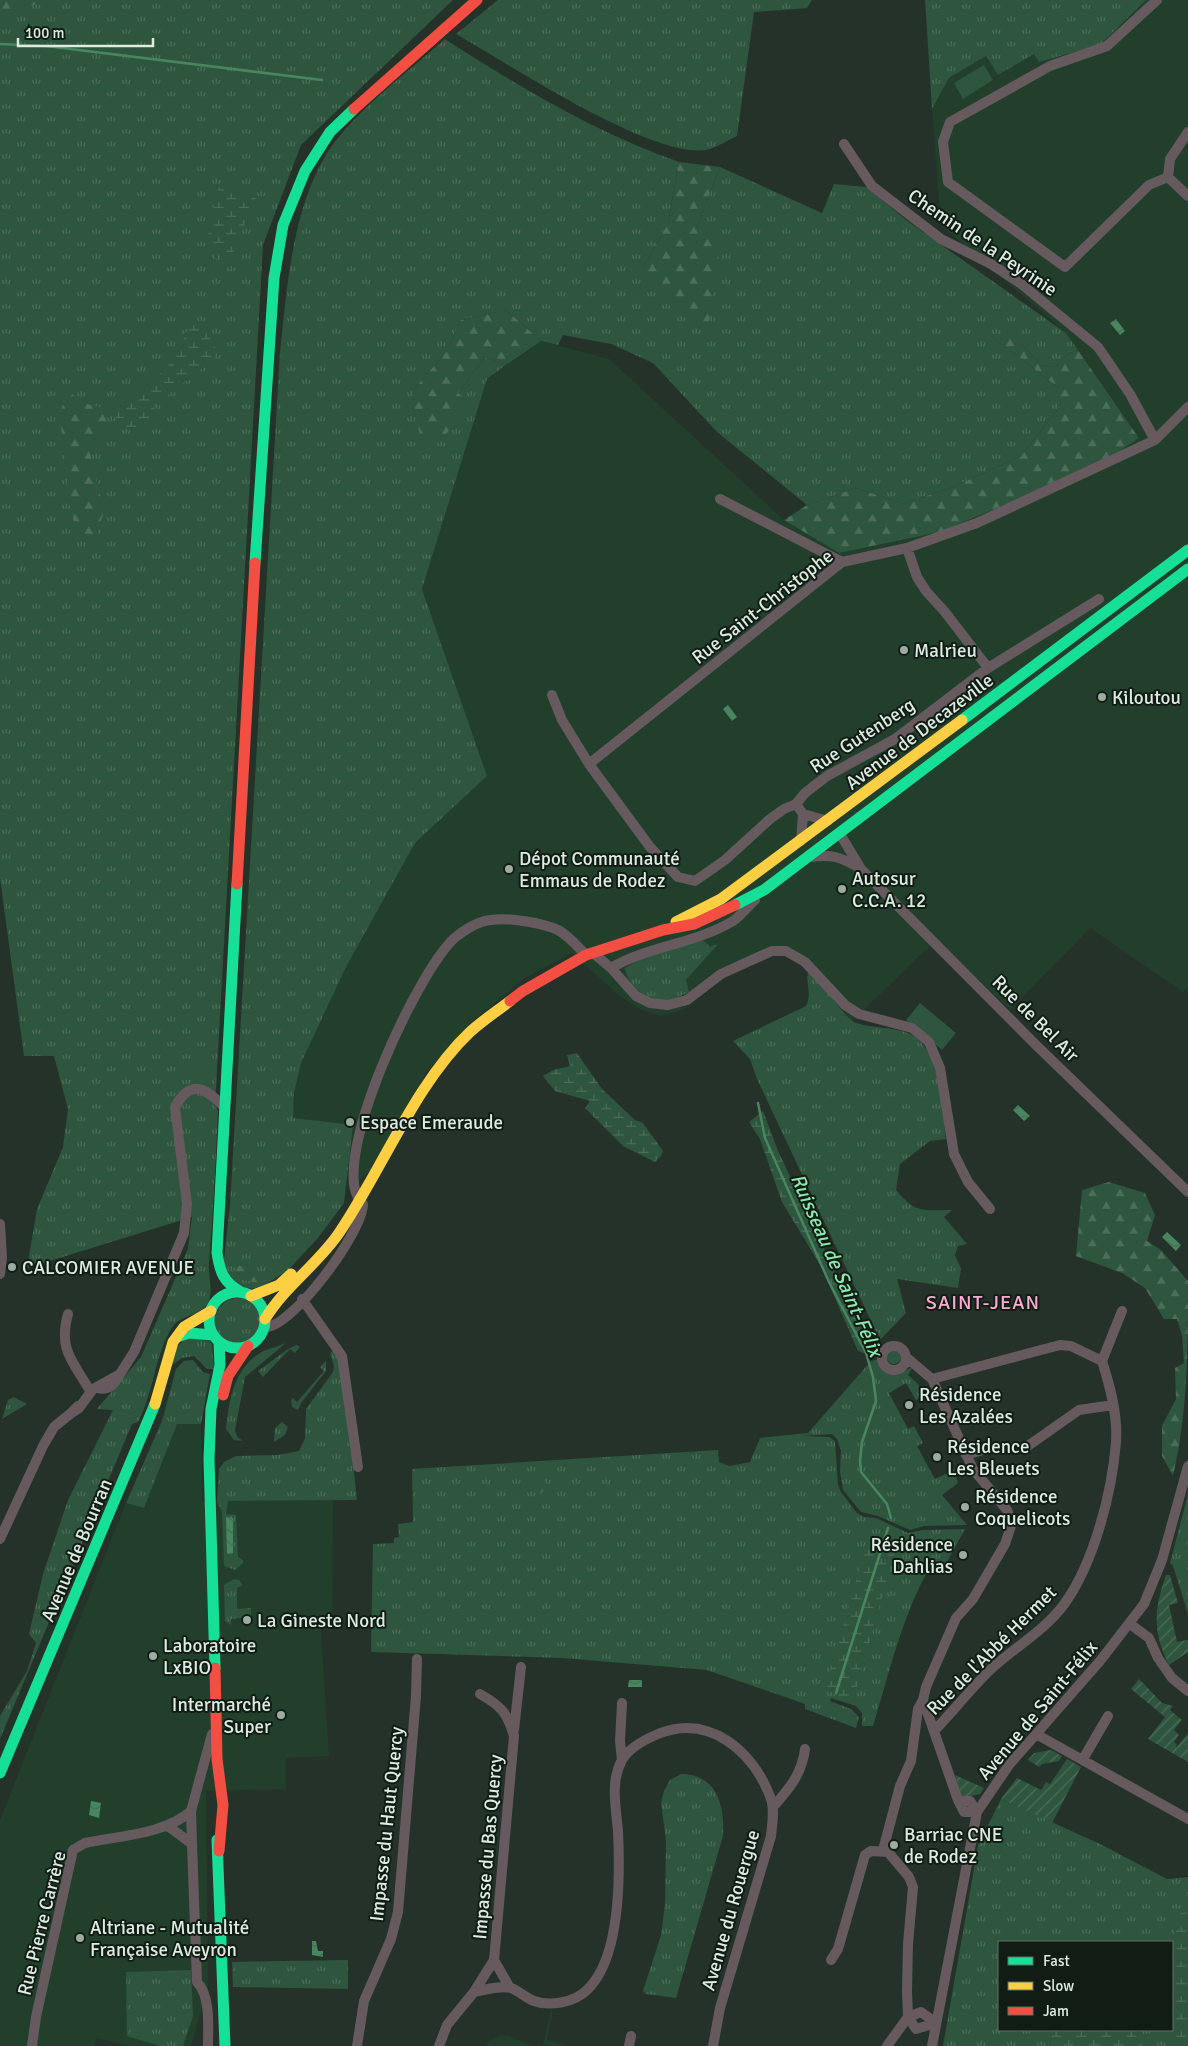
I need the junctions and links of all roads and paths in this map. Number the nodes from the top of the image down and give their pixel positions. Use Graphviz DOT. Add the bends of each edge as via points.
graph roads {
  1 [pos="477,0"];
  2 [pos="1157,0"];
  3 [pos="1188,132"];
  4 [pos="844,144"];
  5 [pos="1168,176"];
  6 [pos="1188,196"];
  7 [pos="1188,407"];
  8 [pos="1155,440"];
  9 [pos="720,499"];
  10 [pos="906,548"];
  11 [pos="1188,550"];
  12 [pos="842,562"];
  13 [pos="1188,569"];
  14 [pos="1099,599"];
  15 [pos="988,668"];
  16 [pos="552,695"];
  17 [pos="589,764"];
  18 [pos="796,804"];
  19 [pos="803,814"];
  20 [pos="828,821"];
  21 [pos="840,834"];
  22 [pos="801,842"];
  23 [pos="810,858"];
  24 [pos="861,868"];
  25 [pos="764,890"];
  26 [pos="664,930"];
  27 [pos="590,954"];
  28 [pos="611,968"];
  29 [pos="224,1107"];
  30 [pos="1188,1192"];
  31 [pos="359,1200"];
  32 [pos="990,1209"];
  33 [pos="0,1224"];
  34 [pos="217,1253"];
  35 [pos="0,1274"];
  36 [pos="246,1294"];
  37 [pos="302,1299"];
  38 [pos="213,1307"];
  39 [pos="1122,1311"];
  40 [pos="68,1314"];
  41 [pos="265,1323"];
  42 [pos="176,1337"];
  43 [pos="216,1338"];
  44 [pos="248,1346"];
  45 [pos="906,1358"];
  46 [pos="1102,1361"];
  47 [pos="932,1379"];
  48 [pos="94,1390"];
  49 [pos="1113,1405"];
  50 [pos="966,1455"];
  51 [pos="1188,1466"];
  52 [pos="358,1467"];
  53 [pos="210,1479"];
  54 [pos="0,1538"];
  55 [pos="1130,1624"];
  56 [pos="417,1659"];
  57 [pos="521,1667"];
  58 [pos="1188,1691"];
  59 [pos="480,1694"];
  60 [pos="923,1700"];
  61 [pos="622,1703"];
  62 [pos="216,1716"];
  63 [pos="1108,1716"];
  64 [pos="935,1730"];
  65 [pos="1036,1734"];
  66 [pos="514,1736"];
  67 [pos="805,1749"];
  68 [pos="1083,1759"];
  69 [pos="622,1760"];
  70 [pos="0,1773"];
  71 [pos="773,1807"];
  72 [pos="191,1811"];
  73 [pos="977,1812"];
  74 [pos="1188,1819"];
  75 [pos="168,1826"];
  76 [pos="192,1844"];
  77 [pos="883,1850"];
  78 [pos="494,1960"];
  79 [pos="830,1960"];
  80 [pos="510,1988"];
  81 [pos="474,1992"];
  82 [pos="908,2017"];
  83 [pos="936,2023"];
  84 [pos="32,2046"];
  85 [pos="208,2046"];
  86 [pos="225,2046"];
  87 [pos="358,2046"];
  88 [pos="439,2046"];
  89 [pos="713,2046"];
  90 [pos="887,2046"];
  91 [pos="932,2046"];
  1 -- 29 [label="main road" via="330,132 305,171 283,225 268,339"];
  2 -- 5 [label="street" via="1107,46 1050,66 950,122 943,142 948,182 1065,267 1149,185"];
  3 -- 5 [label="street" via="1170,159"];
  4 -- 8 [label="street, Chemin de la Peyrinie" via="872,186 941,239 1020,283 1098,347 1130,394"];
  5 -- 6 [label="street"];
  7 -- 8 [label="street, Rue Saint-Christophe"];
  8 -- 10 [label="street, Rue Saint-Christophe" via="977,523"];
  9 -- 12 [label="street"];
  10 -- 12 [label="street, Rue Saint-Christophe"];
  10 -- 15 [label="street" via="926,591"];
  11 -- 20 [label="main road, Avenue de Decazeville"];
  12 -- 17 [label="street, Rue Saint-Christophe"];
  13 -- 21 [label="main road, Avenue de Decazeville"];
  14 -- 15 [label="street, Rue Gutenberg"];
  15 -- 18 [label="street, Rue Gutenberg" via="895,739 827,776"];
  16 -- 17 [label="street" via="562,720"];
  17 -- 18 [label="street, Rue Gutenberg" via="650,848 678,878 695,882 770,819"];
  18 -- 19 [label="street"];
  19 -- 20 [label="street"];
  19 -- 22 [label="street"];
  20 -- 22 [label="main road, Avenue de Decazeville"];
  21 -- 23 [label="main road, Avenue de Decazeville"];
  21 -- 24 [label="street, Rue de Bel Air"];
  22 -- 26 [label="main road, Avenue de Decazeville" via="721,899"];
  23 -- 24 [label="street, Rue de Bel Air" via="839,856"];
  23 -- 25 [label="main road, Avenue de Decazeville"];
  24 -- 30 [label="street, Rue de Bel Air" via="1037,1046"];
  25 -- 26 [label="main road, Avenue de Decazeville" via="718,916"];
  25 -- 28 [label="street" via="734,921"];
  26 -- 27 [label="main road, Avenue de Decazeville"];
  27 -- 28 [label="street"];
  27 -- 31 [label="main road, Avenue de Decazeville" via="523,991 470,1032 439,1068"];
  27 -- 31 [label="street" via="558,930 533,923 491,920 455,937 440,954 402,1020 371,1093 359,1130 354,1166"];
  28 -- 32 [label="street" via="636,996 650,1003 668,1004 686,1000 722,974 772,951 786,951 805,962 845,1005 859,1014 912,1028 929,1042 940,1068 954,1154 968,1182"];
  29 -- 34 [label="main road"];
  29 -- 48 [label="street" via="208,1091 200,1088 186,1093 175,1107 187,1204 184,1233 134,1352 116,1383"];
  31 -- 36 [label="main road, Avenue de Decazeville" via="279,1285"];
  31 -- 37 [label="street" via="363,1204 363,1213 347,1246 328,1274"];
  31 -- 41 [label="main road, Avenue de Decazeville" via="320,1259 274,1304"];
  33 -- 35 [label="street"];
  34 -- 36 [label="main road" via="220,1277 227,1285"];
  34 -- 38 [label="main road" via="213,1264"];
  36 -- 38 [label="main road" via="226,1294"];
  36 -- 41 [label="main road" via="261,1306"];
  37 -- 41 [label="street" via="272,1328"];
  37 -- 52 [label="street" via="342,1356"];
  38 -- 42 [label="main road" via="184,1327"];
  38 -- 43 [label="main road" via="209,1322"];
  39 -- 46 [label="street"];
  40 -- 48 [label="street" via="63,1332 64,1345"];
  41 -- 44 [label="main road" via="260,1337"];
  42 -- 43 [label="main road" via="190,1333"];
  42 -- 70 [label="main road, Avenue de Bourran" via="140,1444"];
  43 -- 44 [label="main road" via="233,1348"];
  43 -- 53 [label="main road" via="220,1365 209,1426"];
  44 -- 53 [label="main road" via="225,1386"];
  45 -- 47 [label="street"];
  46 -- 47 [label="street" via="1071,1346 1060,1345"];
  46 -- 49 [label="street, Rue de l'Abbé Hermet"];
  47 -- 50 [label="street"];
  48 -- 54 [label="street" via="54,1427"];
  49 -- 50 [label="street" via="1079,1410 1026,1448 992,1447"];
  49 -- 64 [label="street, Rue de l'Abbé Hermet" via="1116,1441 1103,1512 1085,1570 1064,1605 989,1671"];
  50 -- 60 [label="street" via="973,1469 1007,1510 1011,1529 973,1599 956,1618"];
  51 -- 55 [label="street, Avenue de Saint-Félix" via="1162,1560 1144,1604"];
  53 -- 62 [label="main road"];
  55 -- 58 [label="street" via="1149,1638 1172,1678"];
  55 -- 65 [label="street, Avenue de Saint-Félix"];
  56 -- 87 [label="street, Impasse du Haut Quercy" via="398,1912 391,1939 364,2001"];
  57 -- 66 [label="street, Impasse du Bas Quercy"];
  59 -- 66 [label="street, Impasse du Bas Quercy" via="497,1704 508,1717"];
  60 -- 64 [label="street"];
  60 -- 77 [label="street" via="918,1709 911,1762 900,1786"];
  61 -- 69 [label="street"];
  62 -- 72 [label="street"];
  62 -- 86 [label="main road" via="221,1800 219,1851"];
  63 -- 68 [label="street"];
  64 -- 73 [label="street" via="964,1812"];
  65 -- 68 [label="street"];
  65 -- 73 [label="street, Avenue de Saint-Félix" via="1009,1765"];
  66 -- 78 [label="street, Impasse du Bas Quercy"];
  67 -- 71 [label="street" via="803,1766"];
  68 -- 74 [label="street"];
  69 -- 71 [label="street, Avenue du Rouergue" via="651,1737 670,1729 706,1730 722,1736 740,1749 756,1770"];
  69 -- 80 [label="street" via="614,1802 620,1864 618,1907 601,1969 588,1990 564,2002 535,2002"];
  71 -- 89 [label="street, Avenue du Rouergue" via="771,1836 720,2008"];
  72 -- 75 [label="street, Rue Pierre Carrère"];
  72 -- 76 [label="street"];
  73 -- 83 [label="street, Avenue de Saint-Félix"];
  75 -- 76 [label="street"];
  75 -- 84 [label="street, Rue Pierre Carrère" via="85,1843 73,1850"];
  76 -- 85 [label="street" via="197,1982 204,1996"];
  77 -- 79 [label="street" via="871,1850 865,1855 838,1949"];
  77 -- 82 [label="street" via="909,1877 914,1887 908,1944"];
  78 -- 80 [label="street, Impasse du Bas Quercy"];
  78 -- 81 [label="street, Impasse du Bas Quercy"];
  80 -- 81 [label="street"];
  81 -- 88 [label="street" via="447,2025"];
  82 -- 83 [label="street" via="916,2029"];
  82 -- 90 [label="street"];
  83 -- 91 [label="street, Avenue de Saint-Félix"];
}
